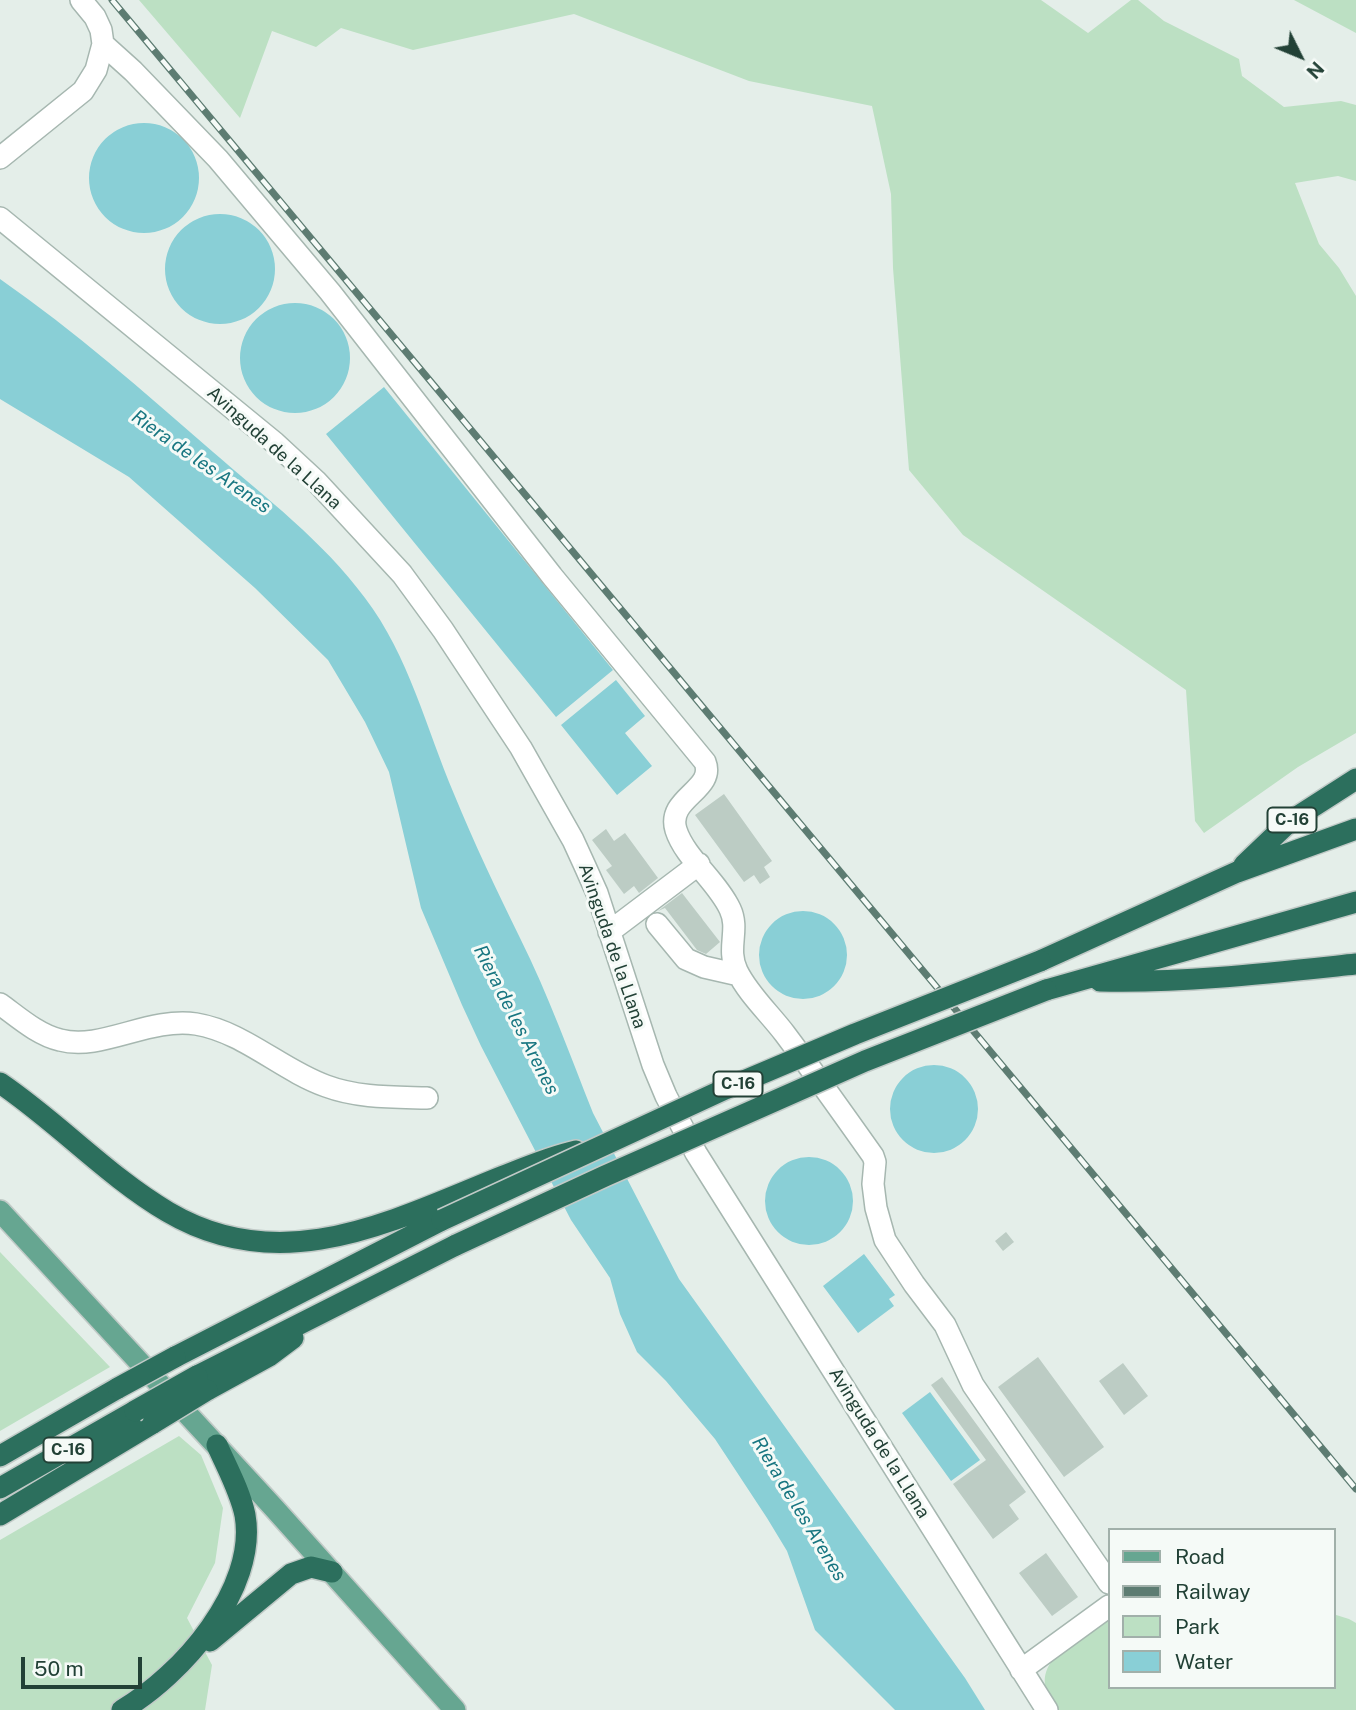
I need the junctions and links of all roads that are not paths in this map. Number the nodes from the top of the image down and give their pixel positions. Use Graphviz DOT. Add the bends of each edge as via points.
graph roads {
  1 [pos="81,0"];
  2 [pos="103,44"];
  3 [pos="0,158"];
  4 [pos="0,218"];
  5 [pos="1356,779"];
  6 [pos="1356,829"];
  7 [pos="699,864"];
  8 [pos="1237,872"];
  9 [pos="1356,901"];
  10 [pos="657,924"];
  11 [pos="609,933"];
  12 [pos="1356,964"];
  13 [pos="738,975"];
  14 [pos="1073,981"];
  15 [pos="0,1004"];
  16 [pos="0,1083"];
  17 [pos="427,1098"];
  18 [pos="605,1144"];
  19 [pos="0,1211"];
  20 [pos="144,1417"];
  21 [pos="217,1446"];
  22 [pos="0,1456"];
  23 [pos="0,1488"];
  24 [pos="0,1515"];
  25 [pos="332,1572"];
  26 [pos="1108,1582"];
  27 [pos="1108,1607"];
  28 [pos="1021,1670"];
  29 [pos="171,1675"];
  30 [pos="122,1710"];
  31 [pos="455,1710"];
  32 [pos="1047,1710"];
  1 -- 2 [label="street" via="95,17"];
  2 -- 3 [label="street" via="96,70 83,91"];
  2 -- 7 [label="street" via="218,159 330,292 552,576 695,749 708,771 706,779 680,806 675,820 681,839"];
  4 -- 11 [label="street, Avinguda de la Llana" via="275,443 394,566 450,640 540,781 573,840"];
  5 -- 8 [label="highway, C-16" via="1289,822"];
  6 -- 8 [label="highway, C-16"];
  7 -- 11 [label="street"];
  7 -- 13 [label="street" via="734,917 730,953"];
  8 -- 18 [label="highway, C-16, bridge" via="1040,961 725,1089"];
  9 -- 14 [label="highway, C-16"];
  10 -- 13 [label="street" via="686,959"];
  11 -- 28 [label="street, Avinguda de la Llana" via="653,1065 696,1153"];
  12 -- 14 [label="highway, C-16" via="1164,981"];
  13 -- 26 [label="street" via="873,1156 874,1195 885,1240 945,1325 973,1385"];
  14 -- 20 [label="highway, C-16, bridge" via="865,1061 605,1175 346,1299"];
  15 -- 17 [label="street" via="50,1037 74,1042 153,1025 200,1024 229,1034 325,1086 348,1093"];
  16 -- 18 [label="highway, bridge" via="136,1191 186,1222 263,1243 331,1239 390,1221 564,1153"];
  18 -- 22 [label="highway, C-16, bridge" via="442,1220 174,1357"];
  19 -- 21 [label="main road"];
  20 -- 23 [label="highway, C-16"];
  20 -- 24 [label="highway"];
  21 -- 25 [label="main road"];
  21 -- 29 [label="highway" via="245,1516 243,1555 217,1618"];
  25 -- 29 [label="highway" via="311,1567 291,1574"];
  25 -- 31 [label="main road"];
  27 -- 28 [label="street"];
  28 -- 32 [label="street, Avinguda de la Llana"];
  29 -- 30 [label="highway"];
}
